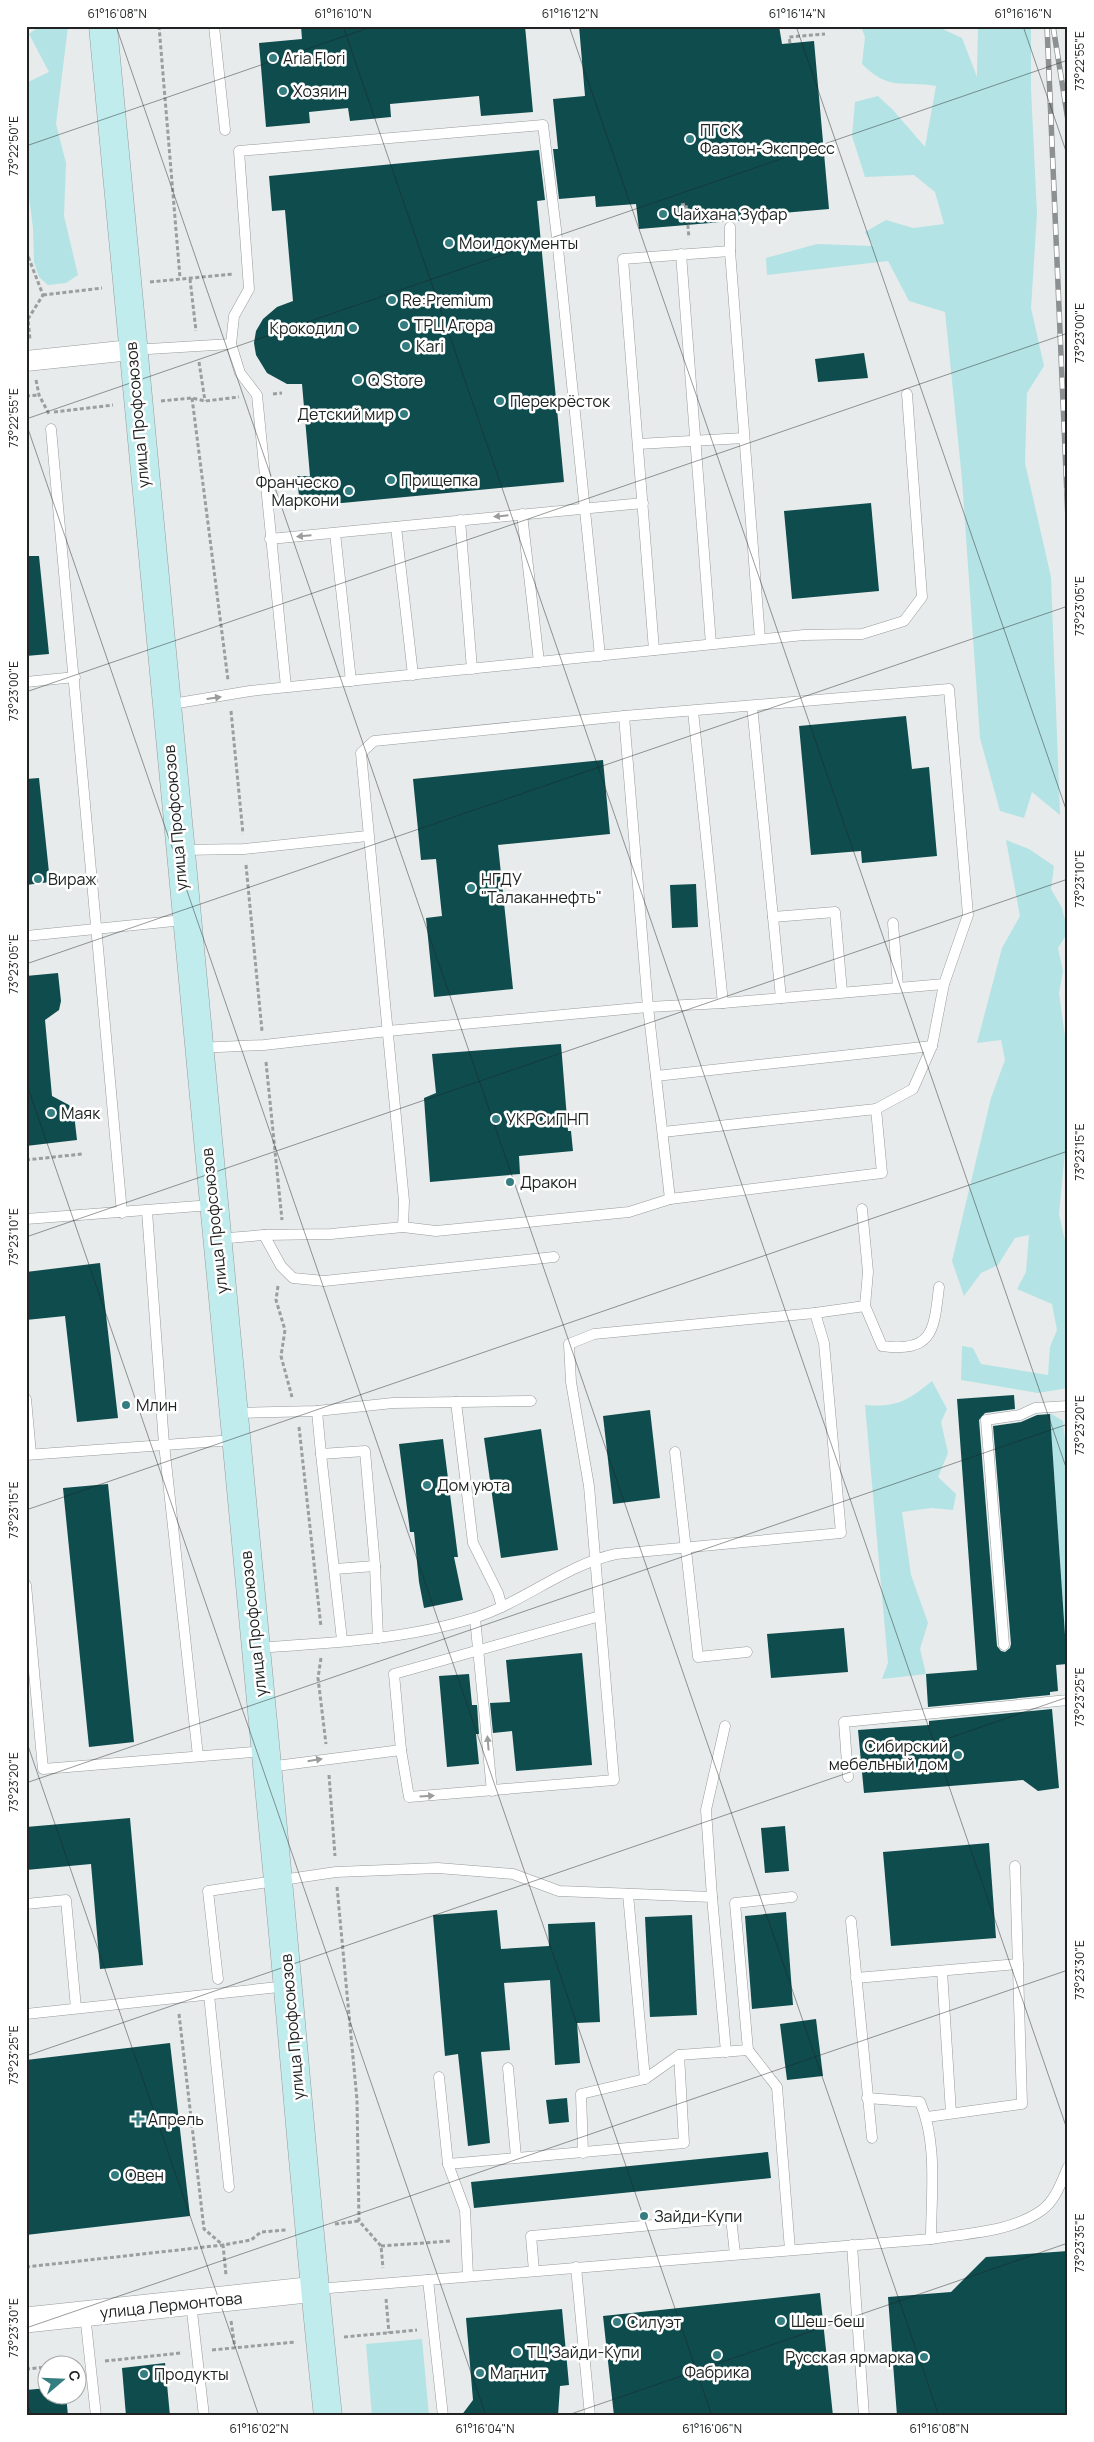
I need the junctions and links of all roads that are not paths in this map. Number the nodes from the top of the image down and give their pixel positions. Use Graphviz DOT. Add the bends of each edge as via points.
graph roads {
  1 [pos="103,26"];
  2 [pos="214,26"];
  3 [pos="225,130"];
  4 [pos="730,227"];
  5 [pos="730,251"];
  6 [pos="681,254"];
  7 [pos="231,344"];
  8 [pos="131,350"];
  9 [pos="26,362"];
  10 [pos="906,394"];
  11 [pos="51,429"];
  12 [pos="744,438"];
  13 [pos="695,441"];
  14 [pos="638,444"];
  15 [pos="642,502"];
  16 [pos="584,508"];
  17 [pos="522,514"];
  18 [pos="460,520"];
  19 [pos="396,527"];
  20 [pos="335,533"];
  21 [pos="270,539"];
  22 [pos="760,639"];
  23 [pos="711,644"];
  24 [pos="654,650"];
  25 [pos="600,656"];
  26 [pos="539,662"];
  27 [pos="472,668"];
  28 [pos="412,675"];
  29 [pos="75,677"];
  30 [pos="351,681"];
  31 [pos="26,682"];
  32 [pos="286,687"];
  33 [pos="165,705"];
  34 [pos="752,706"];
  35 [pos="693,711"];
  36 [pos="624,716"];
  37 [pos="367,836"];
  38 [pos="177,850"];
  39 [pos="773,916"];
  40 [pos="184,920"];
  41 [pos="893,923"];
  42 [pos="97,929"];
  43 [pos="26,936"];
  44 [pos="944,984"];
  45 [pos="898,987"];
  46 [pos="842,992"];
  47 [pos="781,998"];
  48 [pos="723,1003"];
  49 [pos="648,1007"];
  50 [pos="388,1031"];
  51 [pos="932,1046"];
  52 [pos="197,1048"];
  53 [pos="656,1076"];
  54 [pos="876,1109"];
  55 [pos="663,1132"];
  56 [pos="670,1199"];
  57 [pos="212,1204"];
  58 [pos="862,1209"];
  59 [pos="147,1211"];
  60 [pos="122,1213"];
  61 [pos="26,1219"];
  62 [pos="404,1227"];
  63 [pos="264,1235"];
  64 [pos="215,1240"];
  65 [pos="554,1257"];
  66 [pos="939,1287"];
  67 [pos="865,1306"];
  68 [pos="815,1312"];
  69 [pos="26,1399"];
  70 [pos="531,1401"];
  71 [pos="456,1402"];
  72 [pos="1068,1406"];
  73 [pos="317,1410"];
  74 [pos="232,1413"];
  75 [pos="235,1440"];
  76 [pos="164,1444"];
  77 [pos="675,1452"];
  78 [pos="322,1454"];
  79 [pos="29,1455"];
  80 [pos="686,1548"];
  81 [pos="596,1558"];
  82 [pos="375,1566"];
  83 [pos="335,1569"];
  84 [pos="26,1585"];
  85 [pos="502,1606"];
  86 [pos="600,1616"];
  87 [pos="475,1618"];
  88 [pos="378,1638"];
  89 [pos="342,1640"];
  90 [pos="1004,1645"];
  91 [pos="255,1648"];
  92 [pos="479,1649"];
  93 [pos="747,1652"];
  94 [pos="1068,1700"];
  95 [pos="725,1726"];
  96 [pos="401,1750"];
  97 [pos="198,1756"];
  98 [pos="266,1759"];
  99 [pos="848,1777"];
  100 [pos="492,1791"];
  101 [pos="1015,1866"];
  102 [pos="278,1880"];
  103 [pos="628,1894"];
  104 [pos="712,1897"];
  105 [pos="792,1897"];
  106 [pos="26,1904"];
  107 [pos="851,1922"];
  108 [pos="1018,1964"];
  109 [pos="942,1971"];
  110 [pos="856,1978"];
  111 [pos="218,1979"];
  112 [pos="289,1985"];
  113 [pos="209,1995"];
  114 [pos="76,2008"];
  115 [pos="26,2014"];
  116 [pos="748,2050"];
  117 [pos="726,2052"];
  118 [pos="679,2055"];
  119 [pos="508,2068"];
  120 [pos="439,2077"];
  121 [pos="645,2079"];
  122 [pos="867,2098"];
  123 [pos="951,2112"];
  124 [pos="927,2117"];
  125 [pos="872,2138"];
  126 [pos="583,2153"];
  127 [pos="516,2157"];
  128 [pos="448,2164"];
  129 [pos="1068,2167"];
  130 [pos="229,2187"];
  131 [pos="931,2238"];
  132 [pos="852,2245"];
  133 [pos="790,2250"];
  134 [pos="735,2254"];
  135 [pos="576,2268"];
  136 [pos="534,2271"];
  137 [pos="468,2276"];
  138 [pos="428,2280"];
  139 [pos="316,2289"];
  140 [pos="191,2303"];
  141 [pos="85,2314"];
  142 [pos="26,2320"];
  143 [pos="96,2416"];
  144 [pos="204,2416"];
  145 [pos="328,2416"];
  146 [pos="444,2416"];
  147 [pos="590,2416"];
  148 [pos="864,2416"];
  1 -- 8 [label="main road, улица Профсоюзов"];
  2 -- 3 [label="lane"];
  4 -- 5 [label="lane"];
  5 -- 6 [label="lane"];
  5 -- 12 [label="lane"];
  6 -- 13 [label="lane"];
  6 -- 14 [label="lane" via="624,259"];
  7 -- 8 [label="lane"];
  7 -- 16 [label="lane" via="234,316 249,289 239,151 543,125"];
  7 -- 21 [label="lane" via="240,373 257,395"];
  8 -- 9 [label="street"];
  8 -- 33 [label="main road, улица Профсоюзов"];
  10 -- 22 [label="lane" via="922,597 904,621 862,634"];
  11 -- 29 [label="lane"];
  12 -- 13 [label="lane"];
  12 -- 22 [label="lane"];
  13 -- 14 [label="lane"];
  13 -- 23 [label="lane"];
  14 -- 15 [label="lane"];
  15 -- 16 [label="lane"];
  15 -- 24 [label="lane"];
  16 -- 17 [label="lane"];
  16 -- 25 [label="lane"];
  17 -- 18 [label="lane, one-way"];
  17 -- 26 [label="lane"];
  18 -- 19 [label="lane"];
  18 -- 27 [label="lane"];
  19 -- 20 [label="lane"];
  19 -- 28 [label="lane"];
  20 -- 21 [label="lane, one-way"];
  20 -- 30 [label="lane"];
  21 -- 32 [label="lane"];
  22 -- 23 [label="lane"];
  23 -- 24 [label="lane"];
  24 -- 25 [label="lane"];
  25 -- 26 [label="lane"];
  26 -- 27 [label="lane"];
  27 -- 28 [label="lane"];
  28 -- 30 [label="lane"];
  29 -- 31 [label="lane"];
  29 -- 42 [label="lane"];
  30 -- 32 [label="lane"];
  33 -- 32 [label="lane, one-way"];
  33 -- 38 [label="main road, улица Профсоюзов"];
  34 -- 35 [label="lane"];
  34 -- 39 [label="lane"];
  34 -- 44 [label="lane" via="948,689 968,915"];
  35 -- 36 [label="lane"];
  35 -- 48 [label="lane"];
  36 -- 37 [label="lane" via="374,741 361,753"];
  36 -- 49 [label="lane"];
  37 -- 38 [label="lane" via="244,849"];
  37 -- 50 [label="lane"];
  38 -- 40 [label="main road, улица Профсоюзов"];
  39 -- 46 [label="lane" via="835,912"];
  39 -- 47 [label="lane"];
  40 -- 42 [label="lane"];
  40 -- 52 [label="main road, улица Профсоюзов"];
  41 -- 45 [label="lane"];
  42 -- 43 [label="lane"];
  42 -- 60 [label="lane"];
  44 -- 45 [label="lane"];
  44 -- 51 [label="lane"];
  45 -- 46 [label="lane"];
  46 -- 47 [label="lane"];
  47 -- 48 [label="lane"];
  48 -- 49 [label="lane"];
  49 -- 50 [label="lane"];
  49 -- 53 [label="lane"];
  50 -- 52 [label="lane" via="264,1045"];
  50 -- 62 [label="lane"];
  51 -- 53 [label="lane"];
  51 -- 54 [label="lane" via="913,1089"];
  52 -- 57 [label="main road, улица Профсоюзов"];
  53 -- 55 [label="lane"];
  54 -- 55 [label="lane"];
  54 -- 56 [label="lane" via="882,1173"];
  55 -- 56 [label="lane"];
  56 -- 62 [label="lane" via="629,1212 436,1231"];
  57 -- 59 [label="lane"];
  57 -- 64 [label="main road, улица Профсоюзов"];
  58 -- 67 [label="lane" via="868,1272"];
  59 -- 60 [label="lane"];
  59 -- 76 [label="lane"];
  60 -- 61 [label="lane"];
  62 -- 63 [label="lane"];
  63 -- 64 [label="lane"];
  63 -- 65 [label="lane" via="281,1266 292,1278 324,1281"];
  64 -- 74 [label="main road, улица Профсоюзов"];
  66 -- 67 [label="lane" via="934,1328 920,1343 900,1348 882,1346"];
  67 -- 68 [label="lane"];
  68 -- 80 [label="lane" via="824,1343 841,1533"];
  68 -- 81 [label="lane" via="594,1334 569,1344 571,1382 589,1486"];
  69 -- 79 [label="lane"];
  70 -- 71 [label="lane"];
  71 -- 73 [label="lane" via="393,1403"];
  71 -- 85 [label="lane" via="473,1543"];
  72 -- 90 [label="lane" via="1035,1408 1020,1415 986,1420"];
  73 -- 74 [label="lane"];
  73 -- 78 [label="lane"];
  74 -- 75 [label="main road, улица Профсоюзов"];
  75 -- 76 [label="lane"];
  75 -- 91 [label="main road, улица Профсоюзов"];
  76 -- 79 [label="lane"];
  76 -- 97 [label="lane"];
  77 -- 80 [label="lane"];
  78 -- 82 [label="lane" via="365,1451"];
  78 -- 83 [label="lane"];
  80 -- 81 [label="lane"];
  80 -- 93 [label="lane" via="698,1657"];
  81 -- 85 [label="lane"];
  81 -- 86 [label="lane"];
  82 -- 83 [label="lane"];
  82 -- 88 [label="lane"];
  83 -- 89 [label="lane"];
  84 -- 97 [label="lane" via="43,1769"];
  85 -- 87 [label="lane"];
  86 -- 92 [label="lane"];
  86 -- 100 [label="lane" via="614,1780"];
  87 -- 88 [label="lane"];
  87 -- 92 [label="lane"];
  88 -- 89 [label="lane"];
  89 -- 91 [label="lane"];
  91 -- 98 [label="main road, улица Профсоюзов"];
  92 -- 96 [label="lane" via="394,1674"];
  100 -- 92 [label="lane, one-way"];
  94 -- 99 [label="lane" via="844,1722"];
  95 -- 104 [label="lane" via="706,1810"];
  98 -- 96 [label="lane, one-way" via="328,1758"];
  96 -- 100 [label="lane, one-way" via="409,1797"];
  97 -- 98 [label="lane"];
  98 -- 102 [label="main road, улица Профсоюзов"];
  101 -- 108 [label="lane"];
  102 -- 103 [label="lane" via="336,1872 438,1868 513,1874 559,1891"];
  102 -- 111 [label="lane" via="208,1891"];
  102 -- 112 [label="main road, улица Профсоюзов"];
  103 -- 104 [label="lane"];
  103 -- 121 [label="lane"];
  104 -- 117 [label="lane"];
  105 -- 116 [label="lane" via="735,1903"];
  106 -- 114 [label="lane" via="66,1900"];
  107 -- 110 [label="lane"];
  108 -- 109 [label="lane"];
  108 -- 123 [label="lane" via="1022,2104"];
  109 -- 110 [label="lane"];
  109 -- 123 [label="lane"];
  110 -- 122 [label="lane"];
  112 -- 113 [label="lane"];
  112 -- 139 [label="main road, улица Профсоюзов"];
  113 -- 114 [label="lane"];
  113 -- 130 [label="lane"];
  114 -- 115 [label="lane"];
  116 -- 117 [label="lane"];
  116 -- 133 [label="lane" via="777,2087"];
  117 -- 118 [label="lane"];
  118 -- 121 [label="lane"];
  118 -- 126 [label="lane" via="684,2143"];
  119 -- 127 [label="lane"];
  120 -- 128 [label="lane"];
  121 -- 126 [label="lane" via="581,2094"];
  122 -- 124 [label="lane" via="920,2102"];
  122 -- 125 [label="lane"];
  123 -- 124 [label="lane"];
  124 -- 131 [label="lane" via="931,2161"];
  126 -- 127 [label="lane"];
  127 -- 128 [label="lane"];
  128 -- 137 [label="lane" via="465,2210"];
  129 -- 131 [label="lane" via="1061,2185 1043,2209 1015,2224"];
  131 -- 132 [label="lane"];
  132 -- 133 [label="lane"];
  132 -- 148 [label="lane"];
  133 -- 134 [label="lane"];
  134 -- 135 [label="lane"];
  134 -- 136 [label="lane" via="731,2218 531,2236"];
  135 -- 136 [label="lane"];
  135 -- 147 [label="lane"];
  136 -- 137 [label="lane"];
  137 -- 138 [label="lane"];
  138 -- 139 [label="lane"];
  138 -- 146 [label="lane"];
  139 -- 140 [label="street, улица Лермонтова"];
  139 -- 145 [label="main road, улица Профсоюзов"];
  140 -- 141 [label="street, улица Лермонтова"];
  140 -- 144 [label="lane"];
  141 -- 142 [label="street, улица Лермонтова"];
  141 -- 143 [label="lane"];
}
